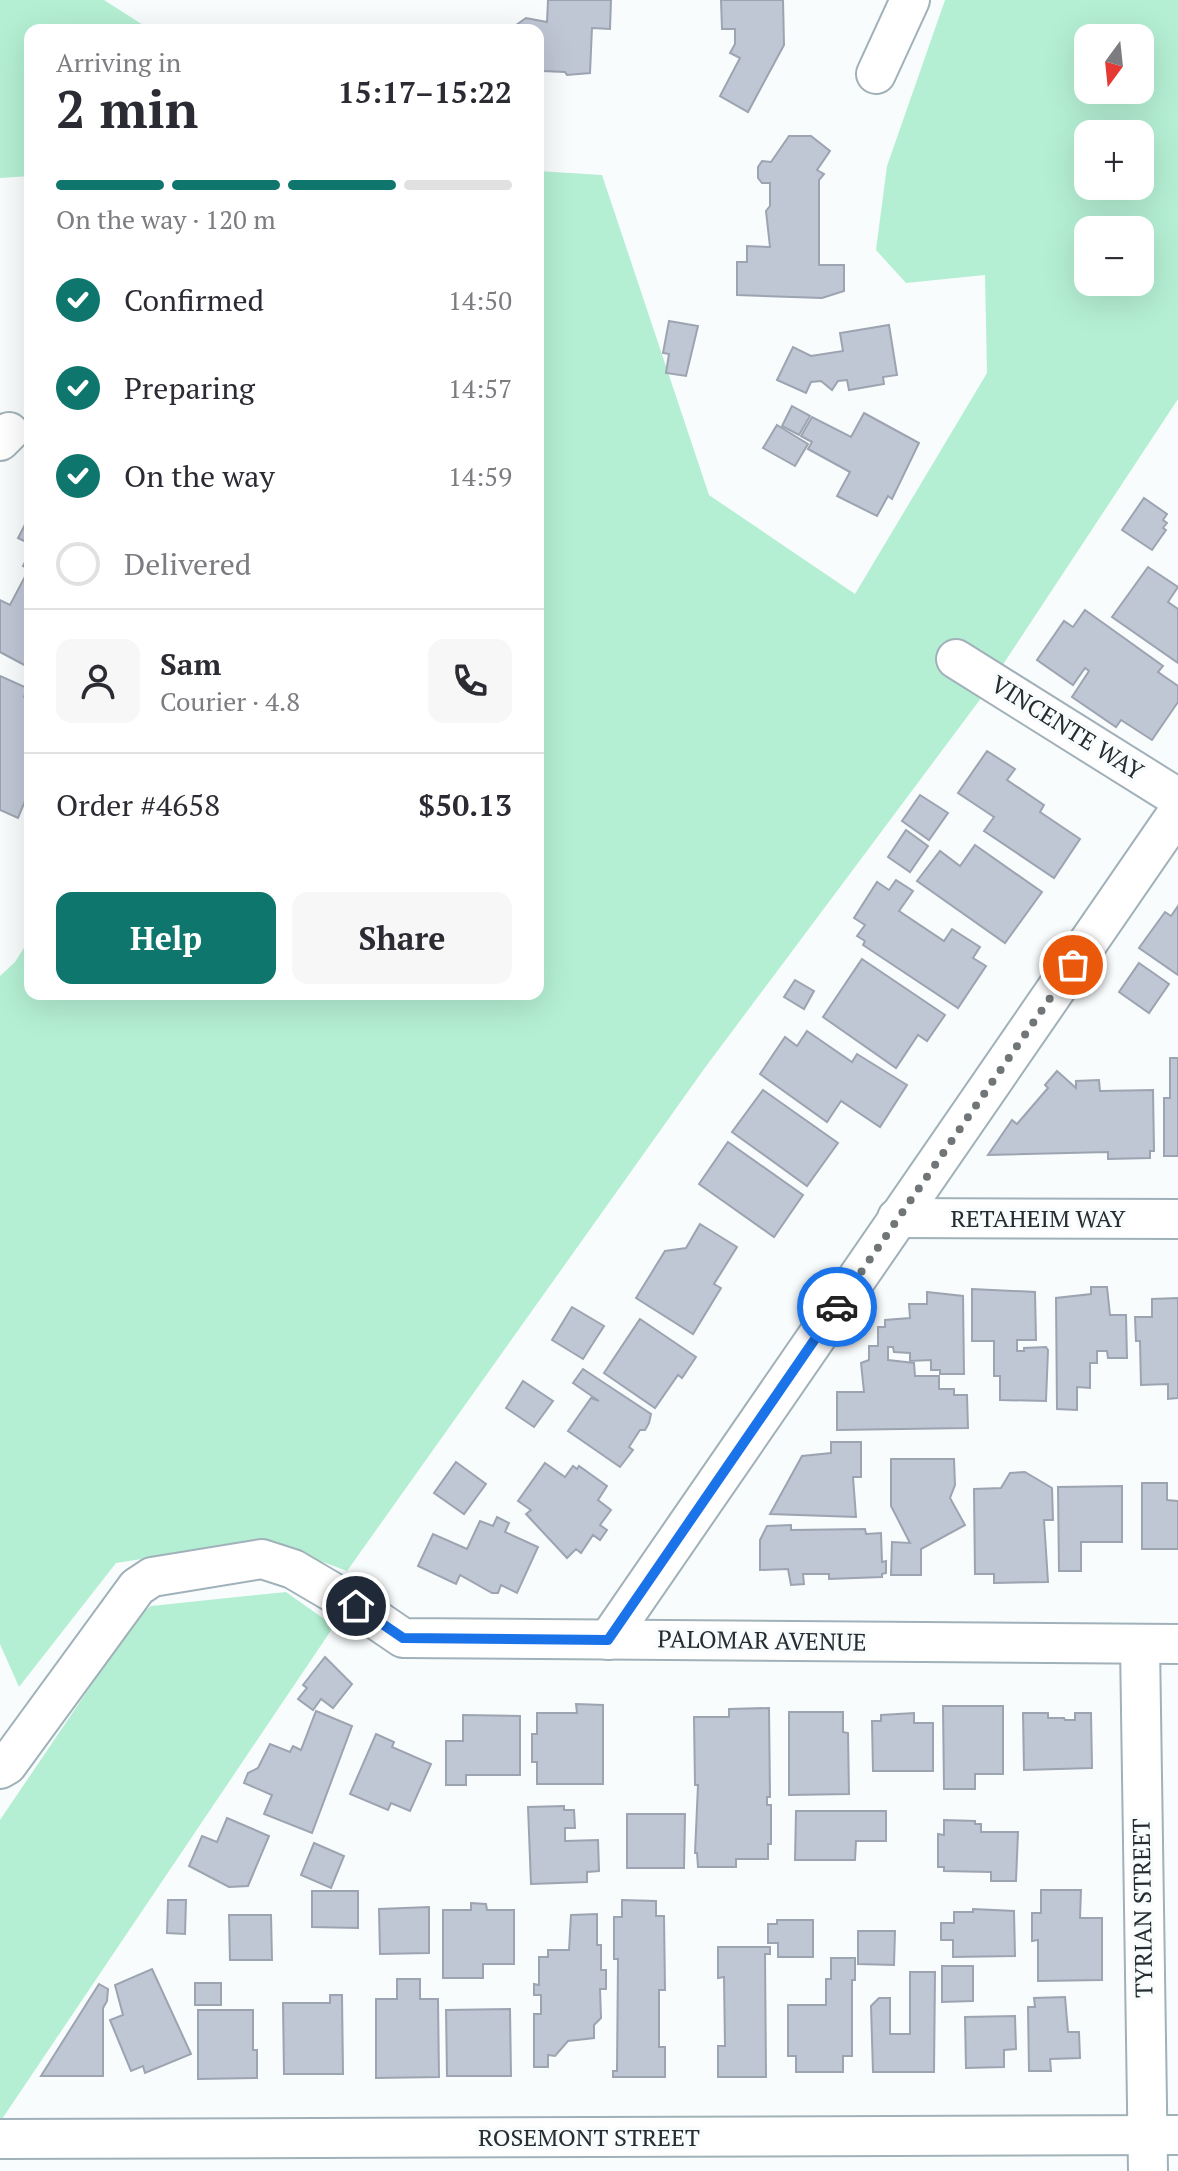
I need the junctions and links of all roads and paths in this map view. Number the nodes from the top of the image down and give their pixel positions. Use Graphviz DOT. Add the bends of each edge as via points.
graph roads {
  1 [pos="910,0"];
  2 [pos="876,74"];
  3 [pos="956,659"];
  4 [pos="1178,798"];
  5 [pos="1178,812"];
  6 [pos="897,1218"];
  7 [pos="1178,1219"];
  8 [pos="608,1640"];
  9 [pos="1178,1644"];
  10 [pos="1140,1645"];
  11 [pos="0,1769"];
  12 [pos="0,2139"];
  13 [pos="1157,2148"];
  1 -- 2 [label="street"];
  3 -- 4 [label="street, VINCENTE WAY"];
  5 -- 6 [label="street"];
  6 -- 7 [label="street, RETAHEIM WAY"];
  6 -- 8 [label="street"];
  8 -- 10 [label="street, PALOMAR AVENUE"];
  8 -- 11 [label="street, PALOMAR AVENUE" via="403,1638 293,1569 262,1559 152,1577 137,1587"];
  9 -- 10 [label="street, PALOMAR AVENUE"];
  10 -- 13 [label="street, TYRIAN STREET"];
  12 -- 13 [label="street, ROSEMONT STREET"];
}
